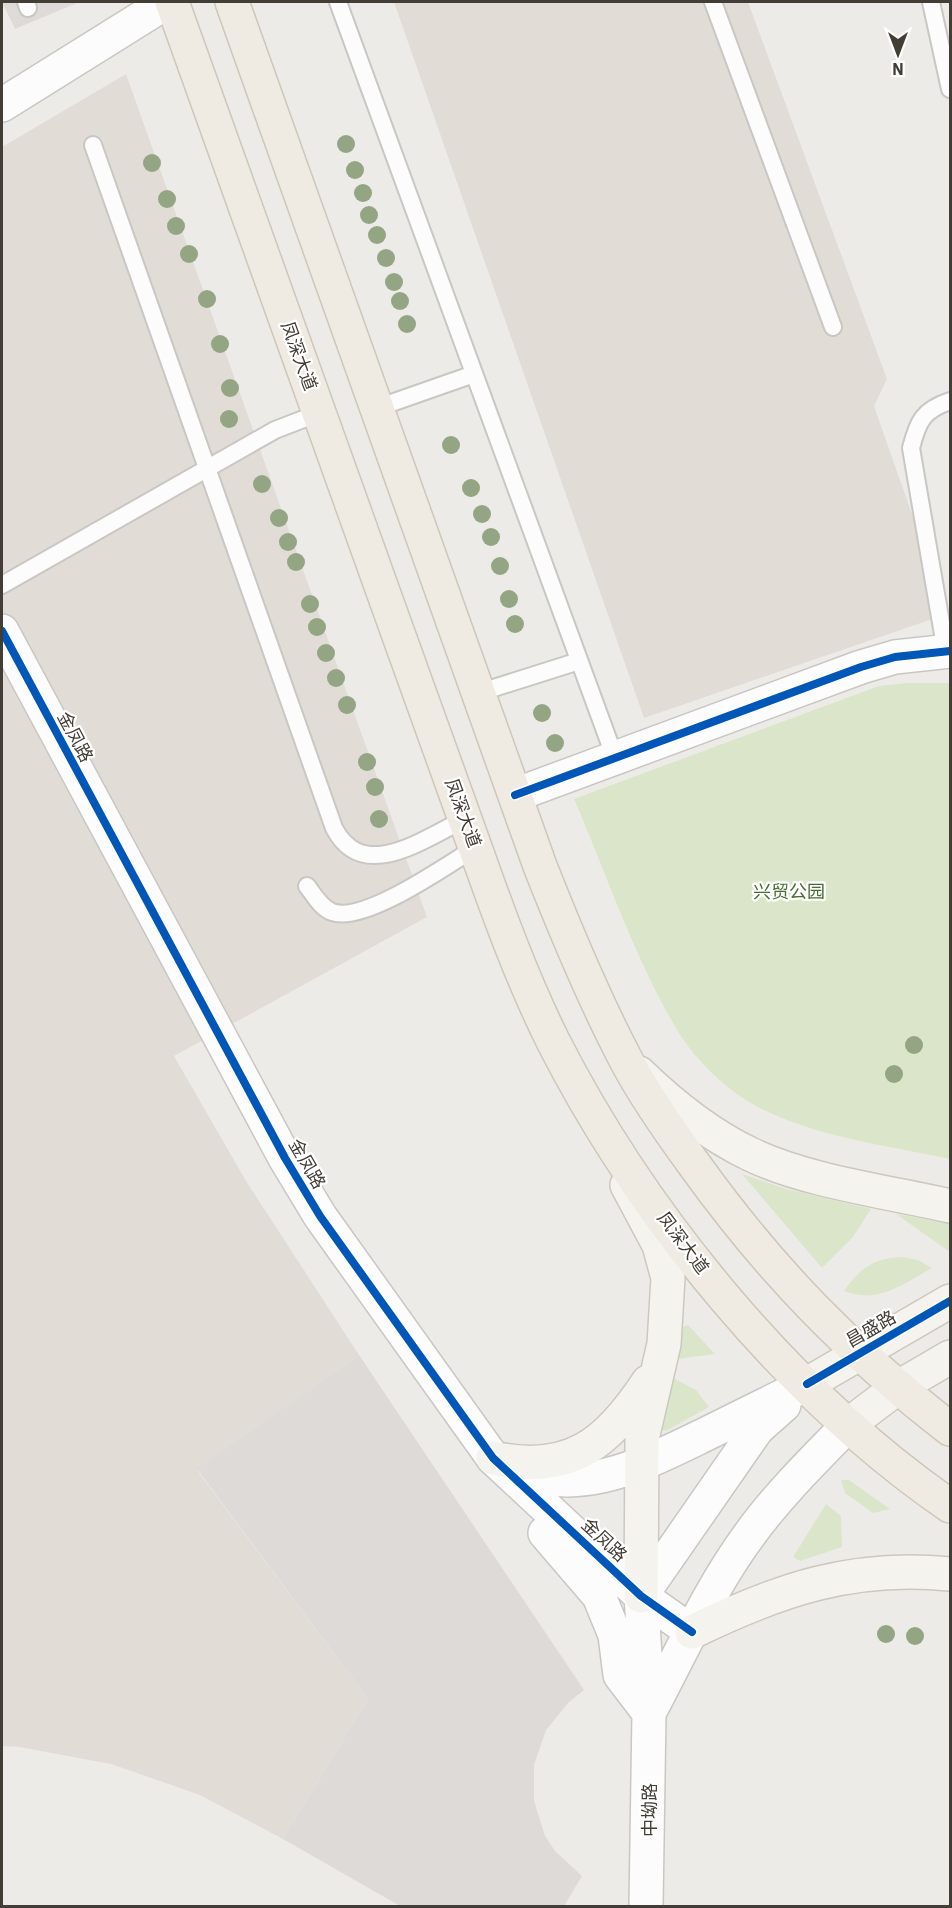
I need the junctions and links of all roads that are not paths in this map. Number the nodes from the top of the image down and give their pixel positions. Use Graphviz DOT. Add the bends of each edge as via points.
graph roads {
  1 [pos="169,2"];
  2 [pos="232,2"];
  3 [pos="338,2"];
  4 [pos="713,2"];
  5 [pos="931,2"];
  6 [pos="951,89"];
  7 [pos="2,105"];
  8 [pos="93,145"];
  9 [pos="833,327"];
  10 [pos="474,374"];
  11 [pos="951,401"];
  12 [pos="377,408"];
  13 [pos="319,413"];
  14 [pos="207,469"];
  15 [pos="2,585"];
  16 [pos="2,632"];
  17 [pos="948,651"];
  18 [pos="579,661"];
  19 [pos="478,693"];
  20 [pos="615,758"];
  21 [pos="515,795"];
  22 [pos="470,834"];
  23 [pos="307,886"];
  24 [pos="627,1062"];
  25 [pos="595,1115"];
  26 [pos="951,1206"];
  27 [pos="951,1301"];
  28 [pos="858,1354"];
  29 [pos="951,1357"];
  30 [pos="659,1365"];
  31 [pos="807,1384"];
  32 [pos="897,1388"];
  33 [pos="848,1425"];
  34 [pos="951,1429"];
  35 [pos="493,1458"];
  36 [pos="642,1464"];
  37 [pos="951,1506"];
  38 [pos="951,1574"];
  39 [pos="641,1596"];
  40 [pos="692,1632"];
  41 [pos="650,1713"];
  42 [pos="646,1906"];
  1 -- 7 [label="street"];
  1 -- 13 [label="main road, 凤深大道"];
  2 -- 12 [label="main road"];
  3 -- 10 [label="lane"];
  4 -- 9 [label="lane"];
  5 -- 6 [label="lane"];
  8 -- 14 [label="lane"];
  10 -- 12 [label="lane"];
  10 -- 18 [label="lane"];
  11 -- 17 [label="lane" via="939,405 918,422 911,448"];
  12 -- 19 [label="main road"];
  13 -- 14 [label="lane" via="275,430"];
  13 -- 22 [label="main road, 凤深大道"];
  14 -- 15 [label="lane"];
  14 -- 22 [label="lane" via="341,842 373,857"];
  16 -- 35 [label="street, 金凤路" via="285,1158 320,1216"];
  17 -- 20 [label="street" via="895,657 861,667"];
  18 -- 19 [label="lane"];
  18 -- 20 [label="lane"];
  19 -- 21 [label="main road"];
  20 -- 21 [label="street"];
  21 -- 24 [label="main road" via="565,930"];
  22 -- 23 [label="lane" via="400,893 352,913 331,912"];
  22 -- 25 [label="main road, 凤深大道" via="536,1003"];
  24 -- 26 [label="main road" via="683,1113 752,1155 800,1172"];
  24 -- 28 [label="main road" via="664,1124 753,1243"];
  25 -- 30 [label="main road" via="665,1261 669,1301"];
  25 -- 31 [label="main road, 凤深大道" via="692,1258 748,1324"];
  27 -- 28 [label="main road, 昌盛路"];
  28 -- 31 [label="main road, 昌盛路"];
  28 -- 32 [label="main road"];
  29 -- 32 [label="main road"];
  30 -- 35 [label="main road" via="617,1424 589,1448 564,1459 535,1463"];
  30 -- 36 [label="main road" via="644,1426"];
  31 -- 33 [label="main road, 凤深大道"];
  31 -- 36 [label="street"];
  31 -- 39 [label="street" via="757,1429"];
  32 -- 33 [label="main road"];
  32 -- 34 [label="main road"];
  33 -- 37 [label="main road, 凤深大道"];
  33 -- 40 [label="street" via="796,1478 750,1534"];
  35 -- 36 [label="street" via="537,1477 558,1480 600,1478"];
  35 -- 39 [label="street, 金凤路"];
  35 -- 41 [label="street" via="498,1482 599,1596 615,1635 620,1675"];
  36 -- 39 [label="main road"];
  38 -- 40 [label="main road" via="896,1571 835,1578 762,1601"];
  39 -- 40 [label="street, 金凤路"];
  39 -- 41 [label="street, 中坳路"];
  40 -- 41 [label="street"];
  41 -- 42 [label="street, 中坳路"];
}
